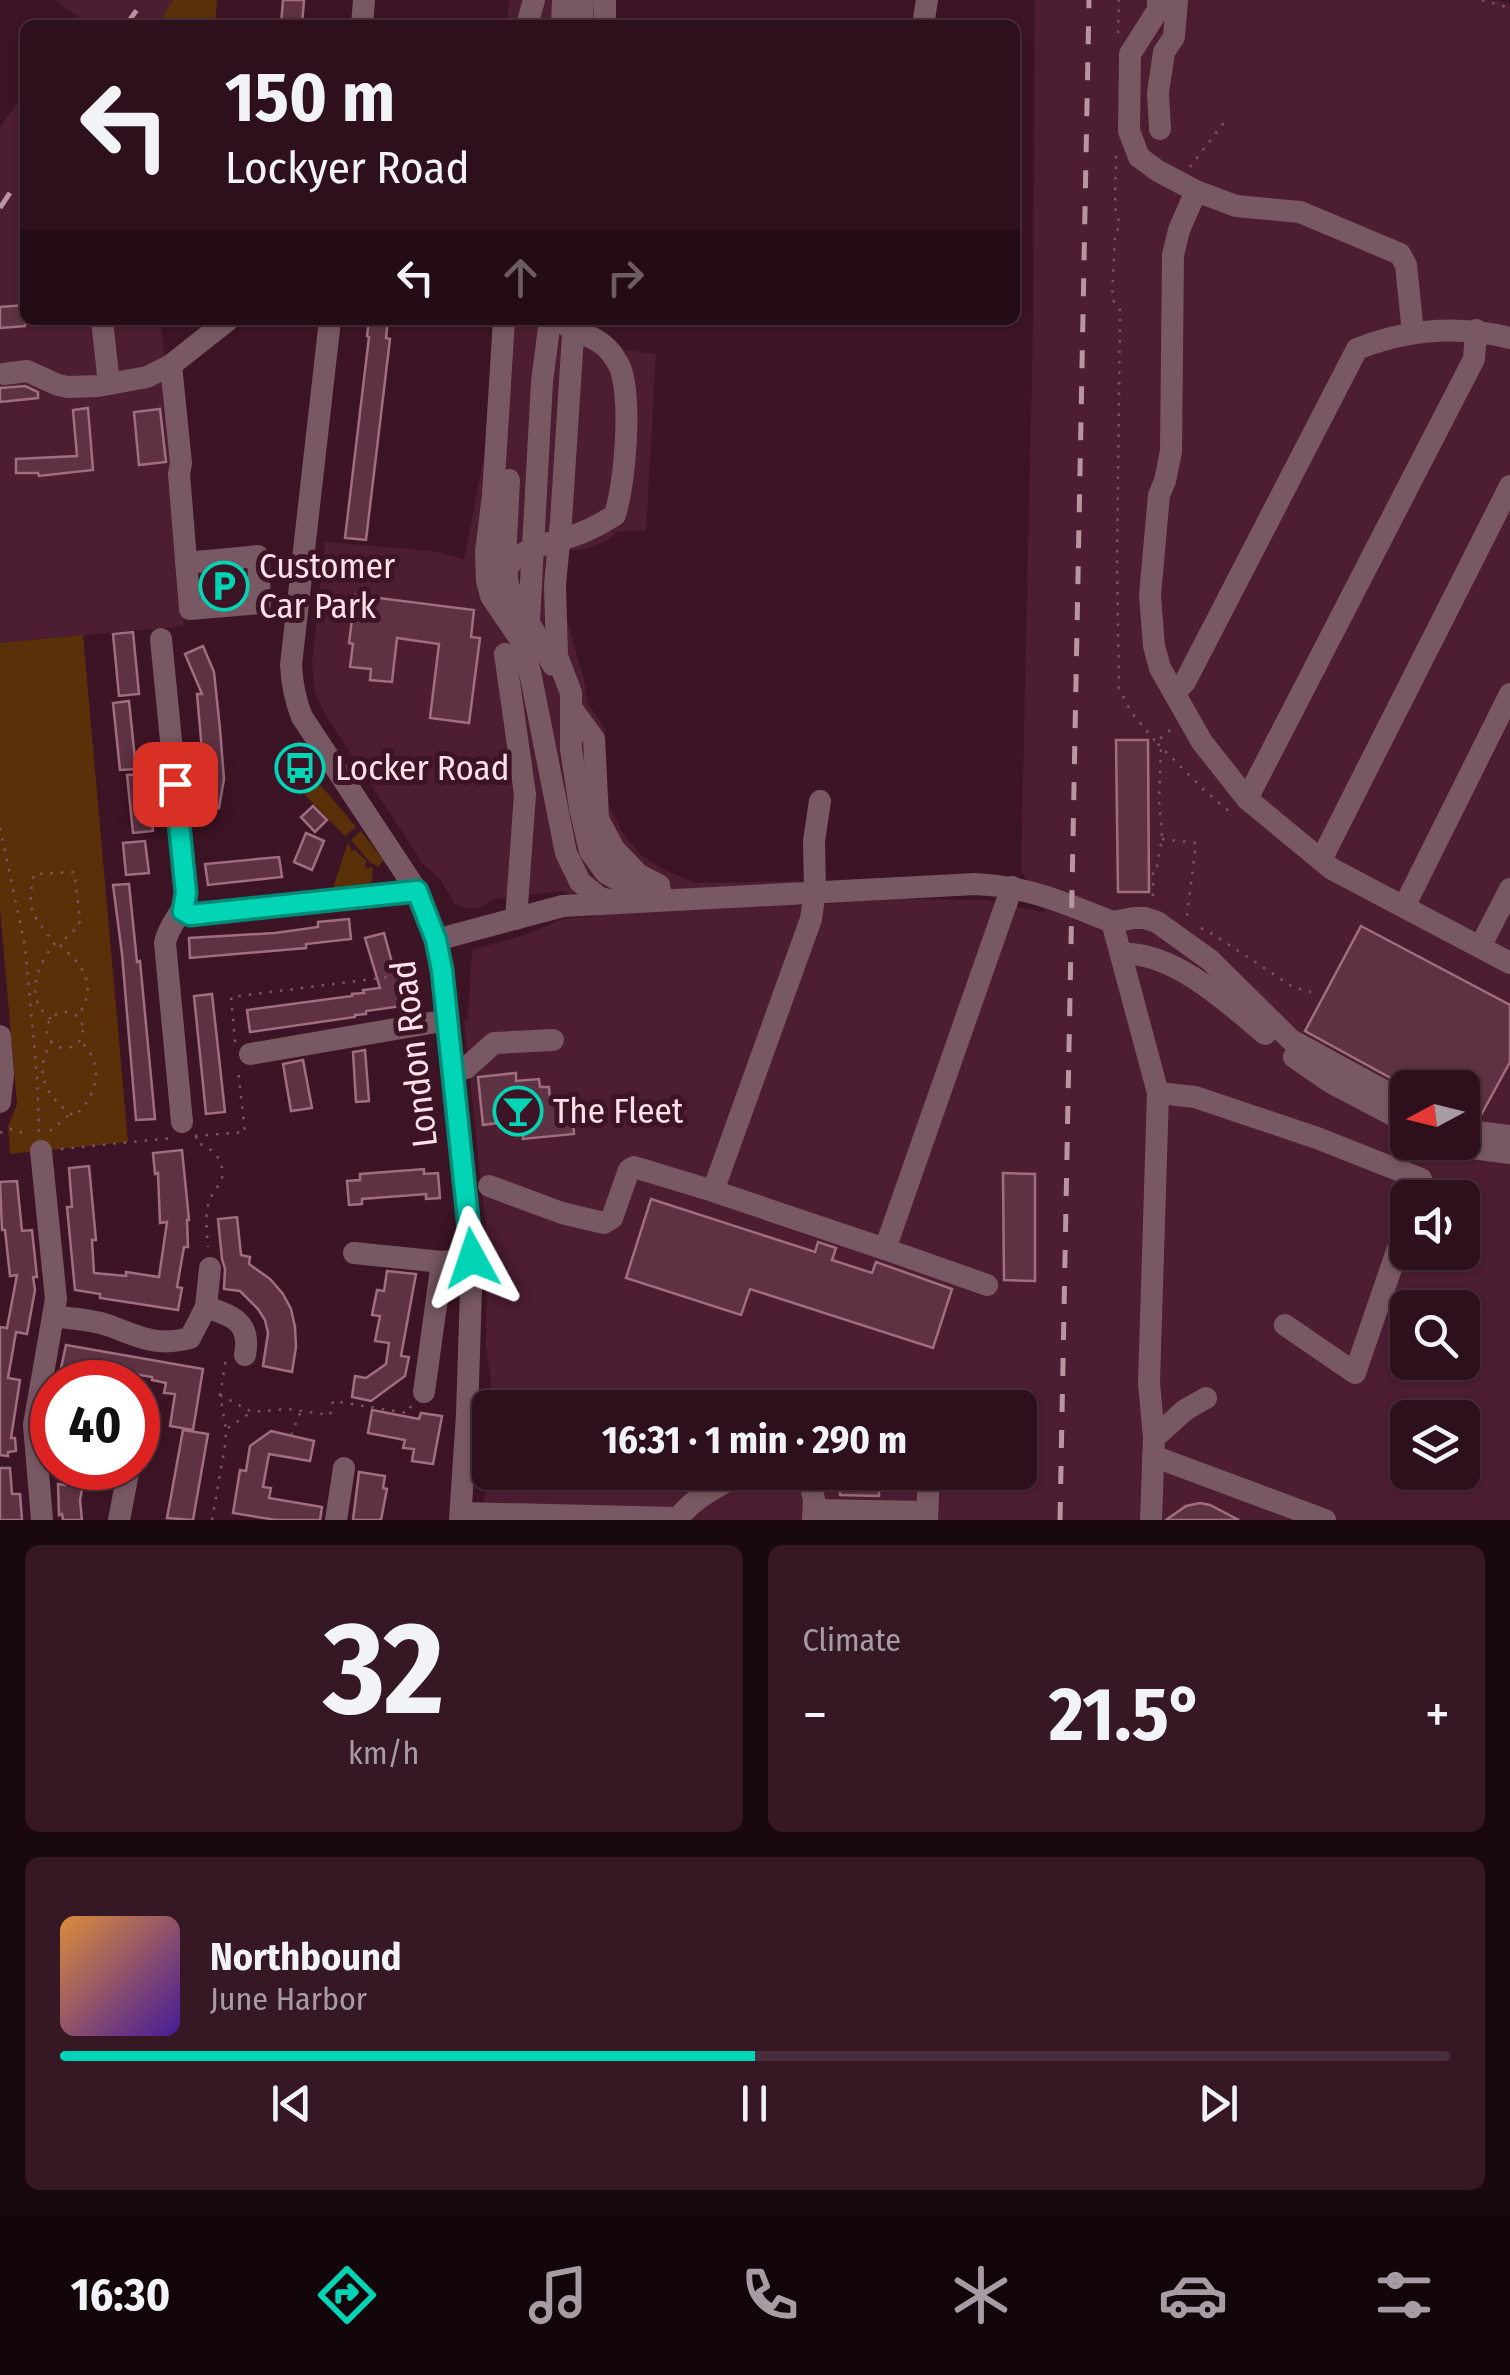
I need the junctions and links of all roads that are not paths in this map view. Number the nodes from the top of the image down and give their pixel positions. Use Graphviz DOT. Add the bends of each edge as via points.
graph roads {
  1 [pos="1158,0"];
  2 [pos="1178,0"];
  3 [pos="1160,130"];
  4 [pos="1196,191"];
  5 [pos="102,325"];
  6 [pos="222,325"];
  7 [pos="329,325"];
  8 [pos="504,325"];
  9 [pos="519,325"];
  10 [pos="534,325"];
  11 [pos="565,325"];
  12 [pos="571,325"];
  13 [pos="1476,330"];
  14 [pos="1413,333"];
  15 [pos="1510,338"];
  16 [pos="171,365"];
  17 [pos="4,374"];
  18 [pos="108,384"];
  19 [pos="1510,486"];
  20 [pos="533,551"];
  21 [pos="186,563"];
  22 [pos="520,617"];
  23 [pos="161,639"];
  24 [pos="544,648"];
  25 [pos="505,654"];
  26 [pos="1174,694"];
  27 [pos="1510,694"];
  28 [pos="572,701"];
  29 [pos="1240,806"];
  30 [pos="1322,860"];
  31 [pos="1012,887"];
  32 [pos="1510,889"];
  33 [pos="417,891"];
  34 [pos="822,891"];
  35 [pos="684,899"];
  36 [pos="622,902"];
  37 [pos="1404,907"];
  38 [pos="183,911"];
  39 [pos="516,919"];
  40 [pos="1112,922"];
  41 [pos="436,940"];
  42 [pos="1480,948"];
  43 [pos="1121,954"];
  44 [pos="1510,963"];
  45 [pos="448,1020"];
  46 [pos="0,1036"];
  47 [pos="553,1040"];
  48 [pos="250,1054"];
  49 [pos="454,1072"];
  50 [pos="1158,1093"];
  51 [pos="1390,1094"];
  52 [pos="0,1102"];
  53 [pos="1390,1114"];
  54 [pos="189,1129"];
  55 [pos="1480,1132"];
  56 [pos="1510,1136"];
  57 [pos="40,1144"];
  58 [pos="1480,1149"];
  59 [pos="1510,1152"];
  60 [pos="1421,1180"];
  61 [pos="489,1186"];
  62 [pos="713,1191"];
  63 [pos="885,1249"];
  64 [pos="354,1253"];
  65 [pos="472,1258"];
  66 [pos="442,1262"];
  67 [pos="210,1268"];
  68 [pos="1390,1270"];
  69 [pos="987,1285"];
  70 [pos="206,1307"];
  71 [pos="53,1316"];
  72 [pos="1285,1325"];
  73 [pos="236,1354"];
  74 [pos="45,1360"];
  75 [pos="1206,1398"];
  76 [pos="417,1400"];
  77 [pos="1154,1447"];
  78 [pos="344,1468"];
  79 [pos="43,1490"];
  80 [pos="125,1490"];
  81 [pos="713,1490"];
  82 [pos="812,1490"];
  83 [pos="928,1490"];
  84 [pos="814,1515"];
  85 [pos="460,1516"];
  86 [pos="927,1516"];
  87 [pos="677,1519"];
  88 [pos="42,1520"];
  89 [pos="119,1520"];
  90 [pos="336,1520"];
  91 [pos="1151,1520"];
  92 [pos="1325,1520"];
  1 -- 4 [label="street" via="1130,54 1129,131 1139,156"];
  2 -- 3 [label="street" via="1158,93"];
  4 -- 14 [label="street" via="1236,206 1300,212 1400,254"];
  4 -- 26 [label="street" via="1173,255 1170,451 1151,582 1156,657"];
  5 -- 18 [label="street"];
  6 -- 16 [label="street"];
  7 -- 33 [label="street, London Road" via="291,664 294,695"];
  8 -- 22 [label="street" via="487,581 491,596"];
  9 -- 20 [label="street" via="508,489"];
  10 -- 20 [label="street"];
  11 -- 20 [label="street"];
  12 -- 20 [label="street" via="607,348 622,369 622,490 614,515"];
  13 -- 14 [label="street"];
  13 -- 15 [label="street"];
  13 -- 29 [label="street" via="1474,359"];
  14 -- 26 [label="street" via="1355,352"];
  16 -- 18 [label="street"];
  16 -- 21 [label="street"];
  17 -- 18 [label="street" via="32,372 62,386"];
  19 -- 30 [label="street"];
  20 -- 22 [label="street"];
  20 -- 22 [label="street" via="500,575 504,603"];
  20 -- 24 [label="street"];
  20 -- 28 [label="street" via="555,586 558,656"];
  22 -- 24 [label="street"];
  22 -- 36 [label="street" via="566,853 580,882 600,898"];
  23 -- 38 [label="street"];
  24 -- 28 [label="street"];
  25 -- 39 [label="street" via="524,794"];
  26 -- 29 [label="street"];
  27 -- 37 [label="street"];
  28 -- 35 [label="street" via="572,749 590,851 606,873 625,884"];
  29 -- 30 [label="street"];
  30 -- 37 [label="street"];
  31 -- 34 [label="street"];
  31 -- 40 [label="street"];
  31 -- 63 [label="street"];
  32 -- 42 [label="street"];
  33 -- 38 [label="street"];
  33 -- 41 [label="street, London Road"];
  34 -- 35 [label="street"];
  34 -- 62 [label="street"];
  35 -- 36 [label="street"];
  36 -- 39 [label="street" via="564,906"];
  37 -- 42 [label="street"];
  38 -- 54 [label="street" via="166,943"];
  39 -- 41 [label="street"];
  40 -- 43 [label="street"];
  40 -- 51 [label="street" via="1157,922 1210,960 1291,1040"];
  41 -- 45 [label="street, London Road"];
  42 -- 44 [label="street"];
  43 -- 50 [label="street"];
  43 -- 53 [label="street" via="1142,954 1206,985 1305,1066"];
  45 -- 48 [label="street"];
  45 -- 49 [label="street, London Road"];
  46 -- 52 [label="street"];
  47 -- 49 [label="street" via="494,1044"];
  49 -- 65 [label="street, London Road"];
  50 -- 60 [label="street" via="1196,1097"];
  50 -- 77 [label="street" via="1149,1384"];
  55 -- 56 [label="street"];
  57 -- 71 [label="street"];
  58 -- 59 [label="street"];
  61 -- 62 [label="street" via="604,1223 634,1167"];
  62 -- 63 [label="street"];
  63 -- 69 [label="street"];
  64 -- 66 [label="street"];
  65 -- 66 [label="street"];
  65 -- 85 [label="street, London Road"];
  66 -- 76 [label="street"];
  67 -- 70 [label="street"];
  68 -- 72 [label="street" via="1355,1373"];
  70 -- 71 [label="street" via="190,1338 172,1343"];
  70 -- 73 [label="street" via="242,1326 248,1339"];
  71 -- 74 [label="street"];
  75 -- 77 [label="street"];
  77 -- 91 [label="street"];
  77 -- 92 [label="street"];
  78 -- 90 [label="street"];
  79 -- 88 [label="street"];
  80 -- 89 [label="street"];
  81 -- 87 [label="street"];
  82 -- 84 [label="street"];
  83 -- 86 [label="street"];
  84 -- 86 [label="street"];
  85 -- 87 [label="street"];
}
